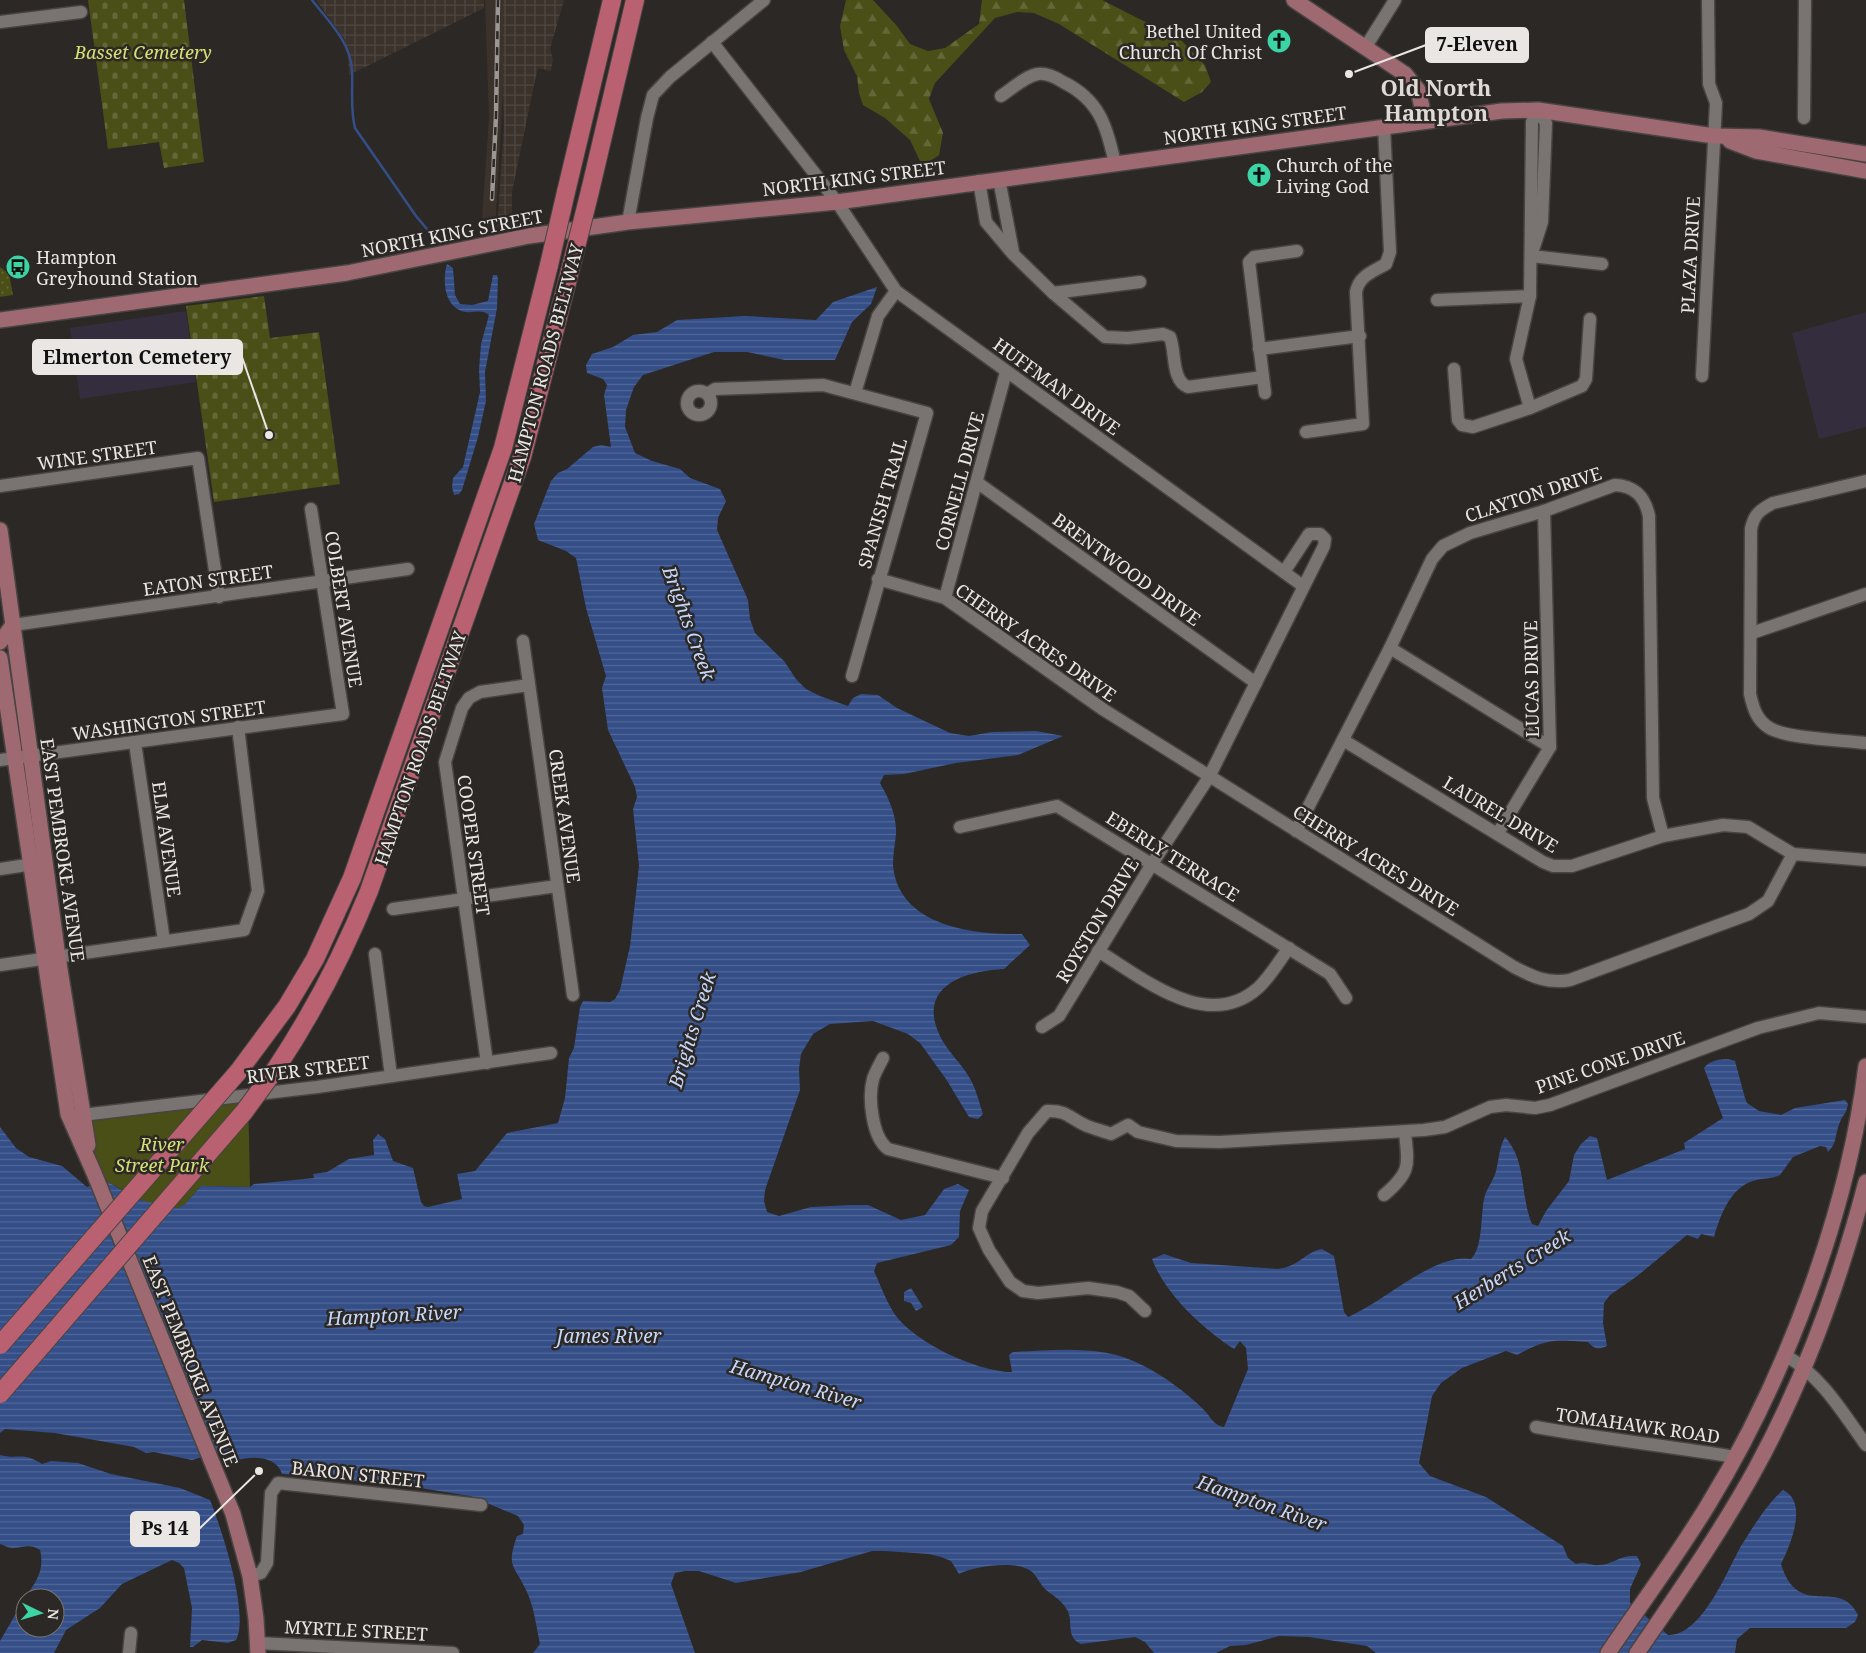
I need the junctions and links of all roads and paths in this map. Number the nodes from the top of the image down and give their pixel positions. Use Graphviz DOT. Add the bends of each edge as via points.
graph roads {
  1 [pos="612,0"];
  2 [pos="635,0"];
  3 [pos="764,0"];
  4 [pos="1294,0"];
  5 [pos="1395,0"];
  6 [pos="1708,0"];
  7 [pos="1805,0"];
  8 [pos="81,12"];
  9 [pos="0,22"];
  10 [pos="712,42"];
  11 [pos="1364,48"];
  12 [pos="1002,96"];
  13 [pos="1538,110"];
  14 [pos="1804,118"];
  15 [pos="1425,120"];
  16 [pos="1384,126"];
  17 [pos="1714,136"];
  18 [pos="1866,154"];
  19 [pos="1115,163"];
  20 [pos="1866,171"];
  21 [pos="999,179"];
  22 [pos="979,181"];
  23 [pos="836,202"];
  24 [pos="628,222"];
  25 [pos="1297,252"];
  26 [pos="1013,254"];
  27 [pos="1531,256"];
  28 [pos="1602,264"];
  29 [pos="1140,282"];
  30 [pos="896,291"];
  31 [pos="1053,293"];
  32 [pos="1530,296"];
  33 [pos="1437,300"];
  34 [pos="0,320"];
  35 [pos="1590,320"];
  36 [pos="1360,336"];
  37 [pos="1259,349"];
  38 [pos="1454,369"];
  39 [pos="1006,372"];
  40 [pos="1702,376"];
  41 [pos="1263,377"];
  42 [pos="855,393"];
  43 [pos="1265,393"];
  44 [pos="707,394"];
  45 [pos="1530,408"];
  46 [pos="1306,432"];
  47 [pos="1866,481"];
  48 [pos="978,483"];
  49 [pos="0,486"];
  50 [pos="311,509"];
  51 [pos="1544,511"];
  52 [pos="0,530"];
  53 [pos="408,569"];
  54 [pos="1284,572"];
  55 [pos="878,579"];
  56 [pos="322,583"];
  57 [pos="1303,586"];
  58 [pos="1866,594"];
  59 [pos="220,597"];
  60 [pos="945,598"];
  61 [pos="7,628"];
  62 [pos="1752,633"];
  63 [pos="523,641"];
  64 [pos="0,642"];
  65 [pos="1390,648"];
  66 [pos="0,658"];
  67 [pos="852,676"];
  68 [pos="1256,683"];
  69 [pos="529,686"];
  70 [pos="343,714"];
  71 [pos="238,727"];
  72 [pos="1343,740"];
  73 [pos="135,742"];
  74 [pos="1866,743"];
  75 [pos="1550,747"];
  76 [pos="31,756"];
  77 [pos="7,759"];
  78 [pos="1209,777"];
  79 [pos="960,827"];
  80 [pos="1296,831"];
  81 [pos="1498,833"];
  82 [pos="1663,836"];
  83 [pos="1793,854"];
  84 [pos="1866,860"];
  85 [pos="46,862"];
  86 [pos="1152,864"];
  87 [pos="30,865"];
  88 [pos="0,869"];
  89 [pos="557,886"];
  90 [pos="464,899"];
  91 [pos="393,909"];
  92 [pos="164,942"];
  93 [pos="1289,948"];
  94 [pos="1098,952"];
  95 [pos="375,954"];
  96 [pos="52,958"];
  97 [pos="0,965"];
  98 [pos="573,995"];
  99 [pos="1346,998"];
  100 [pos="1866,1017"];
  101 [pos="1042,1027"];
  102 [pos="551,1053"];
  103 [pos="883,1058"];
  104 [pos="487,1063"];
  105 [pos="1866,1066"];
  106 [pos="391,1076"];
  107 [pos="75,1116"];
  108 [pos="1405,1132"];
  109 [pos="1003,1178"];
  110 [pos="1866,1182"];
  111 [pos="1384,1195"];
  112 [pos="1145,1311"];
  113 [pos="0,1345"];
  114 [pos="1785,1355"];
  115 [pos="1804,1367"];
  116 [pos="0,1394"];
  117 [pos="1536,1428"];
  118 [pos="1866,1445"];
  119 [pos="1735,1457"];
  120 [pos="481,1505"];
  121 [pos="250,1576"];
  122 [pos="131,1633"];
  123 [pos="258,1648"];
  124 [pos="129,1653"];
  125 [pos="453,1653"];
  126 [pos="1608,1653"];
  127 [pos="1636,1653"];
  1 -- 113 [label="highway, HAMPTON ROADS BELTWAY, bridge" via="503,448 333,924 268,1034 238,1072"];
  2 -- 116 [label="highway, HAMPTON ROADS BELTWAY, bridge" via="522,457 369,891 328,982 278,1067 244,1112"];
  3 -- 10 [label="street"];
  4 -- 11 [label="main road"];
  5 -- 11 [label="street"];
  6 -- 17 [label="street, PLAZA DRIVE" via="1709,84 1716,103"];
  7 -- 14 [label="street"];
  8 -- 9 [label="street"];
  10 -- 23 [label="street, HUFFMAN DRIVE"];
  10 -- 24 [label="street" via="654,95 646,118"];
  11 -- 15 [label="main road" via="1413,82 1421,97"];
  12 -- 19 [label="street" via="1039,74 1050,75 1071,86 1100,113"];
  13 -- 15 [label="main road, NORTH KING STREET"];
  13 -- 17 [label="main road, NORTH KING STREET"];
  13 -- 27 [label="street" via="1532,122"];
  15 -- 16 [label="main road, NORTH KING STREET"];
  16 -- 19 [label="main road, NORTH KING STREET"];
  16 -- 36 [label="street" via="1390,252 1386,264 1362,277 1357,284"];
  17 -- 18 [label="main road, NORTH KING STREET" via="1759,138"];
  17 -- 20 [label="main road, NORTH KING STREET" via="1756,151"];
  17 -- 40 [label="street, PLAZA DRIVE"];
  19 -- 21 [label="main road, NORTH KING STREET"];
  21 -- 22 [label="main road, NORTH KING STREET"];
  21 -- 26 [label="street"];
  22 -- 23 [label="main road, NORTH KING STREET"];
  22 -- 26 [label="street" via="986,222"];
  23 -- 24 [label="main road, NORTH KING STREET"];
  23 -- 30 [label="street, HUFFMAN DRIVE"];
  24 -- 34 [label="main road, NORTH KING STREET" via="529,236 347,273"];
  25 -- 37 [label="street" via="1254,257 1249,262"];
  26 -- 31 [label="street"];
  27 -- 28 [label="street"];
  27 -- 32 [label="street"];
  29 -- 31 [label="street"];
  30 -- 39 [label="street, HUFFMAN DRIVE"];
  30 -- 42 [label="street" via="878,316"];
  31 -- 41 [label="street" via="1105,336 1116,339 1163,334 1170,337 1177,377 1183,385"];
  32 -- 33 [label="street"];
  32 -- 45 [label="street" via="1516,359"];
  35 -- 45 [label="street" via="1586,379 1582,386"];
  36 -- 37 [label="street"];
  36 -- 46 [label="street" via="1363,424"];
  37 -- 41 [label="street"];
  38 -- 45 [label="street" via="1458,420 1462,425 1472,427"];
  39 -- 48 [label="street, CORNELL DRIVE"];
  39 -- 54 [label="street, HUFFMAN DRIVE"];
  41 -- 43 [label="street"];
  42 -- 44 [label="street, SPANISH TRAIL" via="823,384 715,389"];
  42 -- 55 [label="street, SPANISH TRAIL" via="927,413"];
  47 -- 62 [label="street" via="1773,503 1759,510 1751,529"];
  48 -- 60 [label="street, CORNELL DRIVE"];
  48 -- 68 [label="street, BRENTWOOD DRIVE"];
  49 -- 59 [label="street, WINE STREET" via="198,458"];
  50 -- 56 [label="street, COLBERT AVENUE"];
  51 -- 65 [label="street, CLAYTON DRIVE" via="1470,533 1443,546 1432,559"];
  51 -- 75 [label="street, LUCAS DRIVE"];
  51 -- 82 [label="street, CLAYTON DRIVE" via="1615,485 1637,492 1646,503 1649,516 1653,798"];
  52 -- 61 [label="main road, EAST PEMBROKE AVENUE"];
  53 -- 56 [label="street, EATON STREET"];
  54 -- 57 [label="street, HUFFMAN DRIVE"];
  54 -- 57 [label="street" via="1309,534 1320,534 1325,539 1324,546"];
  55 -- 60 [label="street, CHERRY ACRES DRIVE"];
  55 -- 67 [label="street, SPANISH TRAIL"];
  56 -- 59 [label="street, EATON STREET"];
  56 -- 70 [label="street, COLBERT AVENUE"];
  57 -- 68 [label="street"];
  58 -- 62 [label="street"];
  59 -- 61 [label="street, EATON STREET"];
  60 -- 78 [label="street, CHERRY ACRES DRIVE" via="1104,710"];
  61 -- 64 [label="main road"];
  61 -- 76 [label="main road, EAST PEMBROKE AVENUE"];
  62 -- 74 [label="street" via="1750,694 1753,707 1768,728 1788,734"];
  63 -- 69 [label="street, CREEK AVENUE"];
  65 -- 72 [label="street, CLAYTON DRIVE"];
  65 -- 75 [label="street"];
  66 -- 77 [label="main road, EAST PEMBROKE AVENUE"];
  68 -- 78 [label="street"];
  69 -- 89 [label="street, CREEK AVENUE"];
  69 -- 90 [label="street, COOPER STREET" via="480,692 469,698 462,708 445,762"];
  70 -- 71 [label="street, WASHINGTON STREET"];
  71 -- 73 [label="street, WASHINGTON STREET"];
  71 -- 92 [label="street" via="258,891 251,913 244,930"];
  72 -- 80 [label="street, CLAYTON DRIVE"];
  72 -- 81 [label="street, LAUREL DRIVE"];
  73 -- 76 [label="street, WASHINGTON STREET"];
  73 -- 92 [label="street, ELM AVENUE"];
  75 -- 81 [label="street, LUCAS DRIVE"];
  76 -- 77 [label="street, WASHINGTON STREET"];
  76 -- 85 [label="main road, EAST PEMBROKE AVENUE"];
  77 -- 87 [label="main road, EAST PEMBROKE AVENUE"];
  78 -- 80 [label="street, CHERRY ACRES DRIVE"];
  78 -- 86 [label="street, ROYSTON DRIVE"];
  79 -- 86 [label="street, EBERLY TERRACE" via="1057,806"];
  80 -- 83 [label="street, CHERRY ACRES DRIVE" via="1514,967 1549,982 1570,980 1748,914 1768,901"];
  81 -- 82 [label="street, LAUREL DRIVE" via="1543,862 1563,867"];
  82 -- 83 [label="street, LAUREL DRIVE" via="1737,825 1758,832"];
  83 -- 84 [label="street"];
  85 -- 87 [label="street"];
  85 -- 96 [label="main road, EAST PEMBROKE AVENUE"];
  86 -- 93 [label="street, EBERLY TERRACE"];
  86 -- 94 [label="street, ROYSTON DRIVE"];
  87 -- 88 [label="street"];
  87 -- 96 [label="main road, EAST PEMBROKE AVENUE"];
  89 -- 90 [label="street"];
  89 -- 98 [label="street, CREEK AVENUE"];
  90 -- 91 [label="street"];
  90 -- 104 [label="street, COOPER STREET"];
  92 -- 96 [label="street"];
  93 -- 94 [label="street" via="1258,987 1232,1003 1217,1005 1175,998"];
  93 -- 99 [label="street, EBERLY TERRACE" via="1330,974"];
  94 -- 101 [label="street, ROYSTON DRIVE" via="1059,1016"];
  95 -- 106 [label="street"];
  96 -- 97 [label="street"];
  96 -- 107 [label="main road, EAST PEMBROKE AVENUE"];
  100 -- 108 [label="street, PINE CONE DRIVE" via="1825,1013 1794,1019 1749,1031 1550,1105 1490,1107 1445,1127"];
  102 -- 104 [label="street, RIVER STREET"];
  103 -- 109 [label="street" via="873,1079 871,1114 883,1145 888,1149"];
  104 -- 106 [label="street, RIVER STREET"];
  105 -- 114 [label="main road" via="1846,1169 1815,1276"];
  106 -- 107 [label="street, RIVER STREET"];
  107 -- 121 [label="main road, EAST PEMBROKE AVENUE, bridge" via="94,1173 215,1468 239,1532"];
  108 -- 109 [label="street, PINE CONE DRIVE" via="1176,1142 1138,1132 1128,1125 1111,1134 1086,1126 1070,1114 1047,1111 1028,1133"];
  108 -- 111 [label="street" via="1408,1160 1405,1173 1400,1182"];
  109 -- 112 [label="street" via="982,1211 979,1228 1010,1282 1023,1291 1038,1293 1088,1288 1117,1292 1129,1296"];
  110 -- 115 [label="main road" via="1840,1274"];
  114 -- 115 [label="street"];
  114 -- 119 [label="main road"];
  115 -- 118 [label="street" via="1818,1380"];
  115 -- 127 [label="main road" via="1755,1469"];
  117 -- 119 [label="street, TOMAHAWK ROAD"];
  119 -- 126 [label="main road" via="1707,1506"];
  120 -- 121 [label="street, BARON STREET" via="278,1483 271,1493 267,1563 261,1573"];
  121 -- 123 [label="main road, EAST PEMBROKE AVENUE"];
  122 -- 124 [label="street"];
  123 -- 125 [label="street, MYRTLE STREET"];
}
